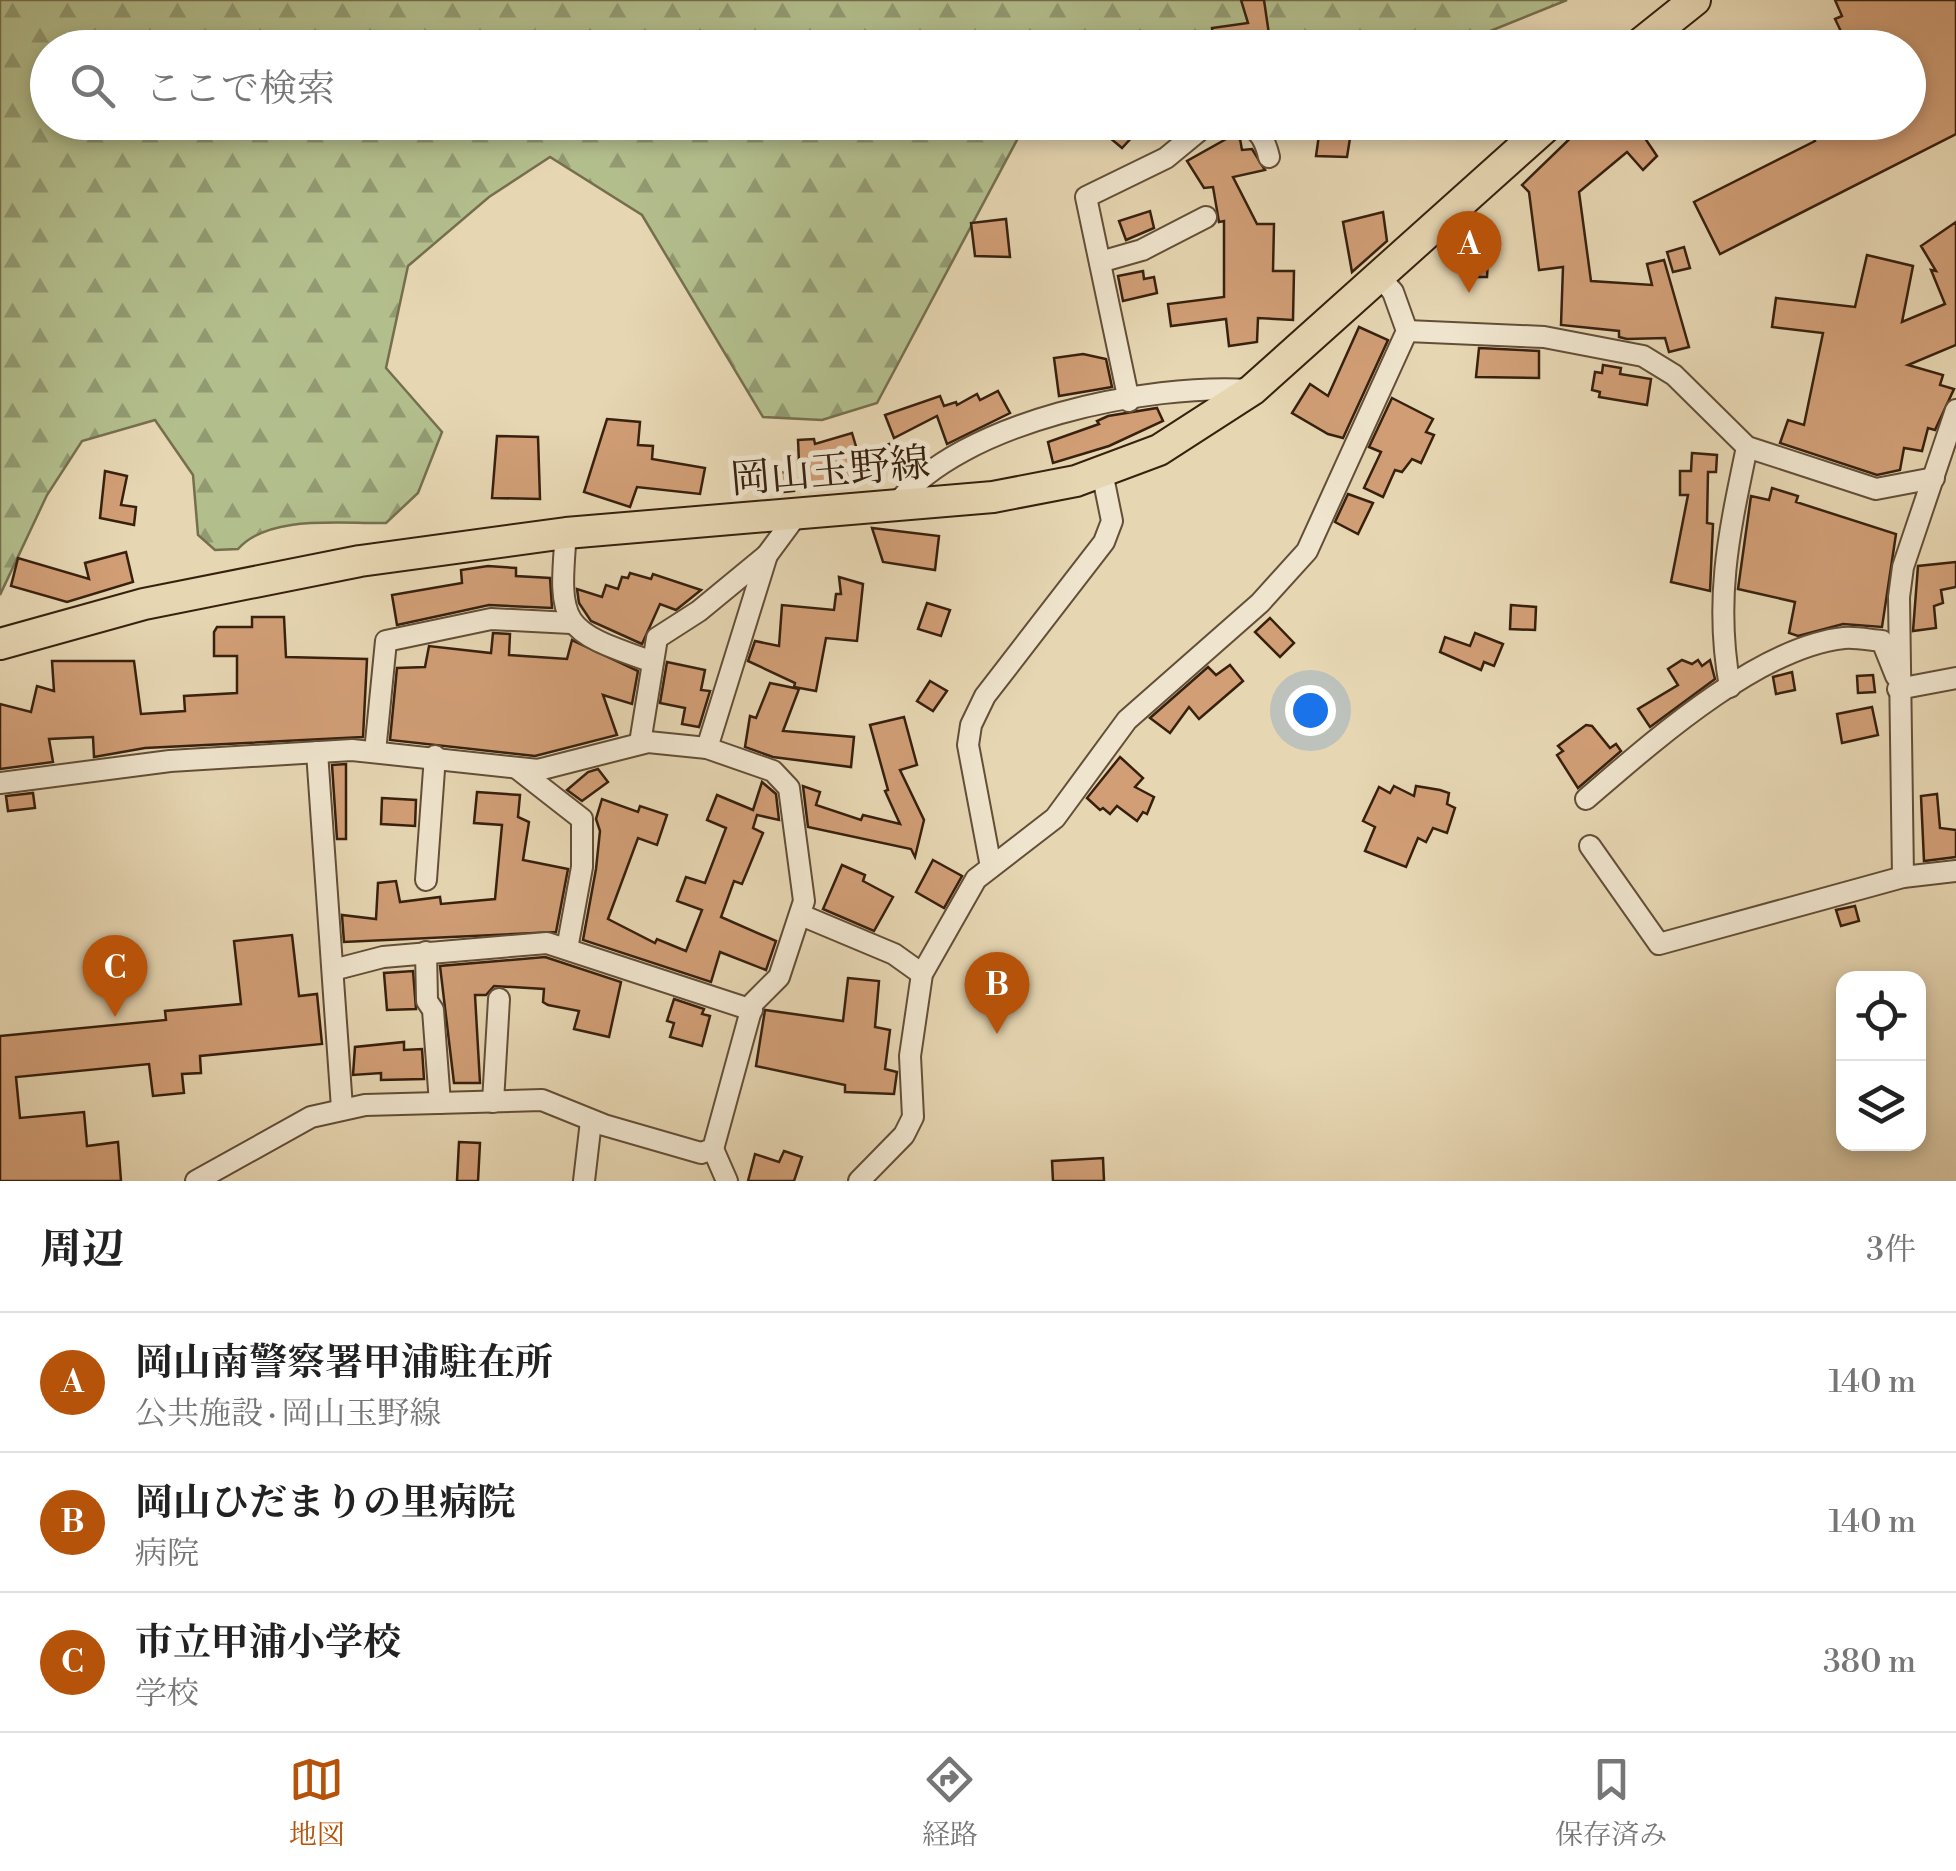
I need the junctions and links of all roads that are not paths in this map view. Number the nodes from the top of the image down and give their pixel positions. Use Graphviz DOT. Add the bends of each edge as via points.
graph roads {
  1 [pos="1695,0"];
  2 [pos="1658,30"];
  3 [pos="1188,140"];
  4 [pos="1266,140"];
  5 [pos="1531,140"];
  6 [pos="1270,157"];
  7 [pos="1206,217"];
  8 [pos="1100,262"];
  9 [pos="1379,276"];
  10 [pos="1407,331"];
  11 [pos="1252,390"];
  12 [pos="1129,401"];
  13 [pos="1956,410"];
  14 [pos="1747,447"];
  15 [pos="1949,455"];
  16 [pos="1102,472"];
  17 [pos="1934,478"];
  18 [pos="896,505"];
  19 [pos="798,513"];
  20 [pos="566,533"];
  21 [pos="767,555"];
  22 [pos="571,623"];
  23 [pos="0,644"];
  24 [pos="650,661"];
  25 [pos="1956,678"];
  26 [pos="1898,683"];
  27 [pos="1730,687"];
  28 [pos="640,743"];
  29 [pos="707,748"];
  30 [pos="318,752"];
  31 [pos="375,752"];
  32 [pos="434,756"];
  33 [pos="518,769"];
  34 [pos="0,784"];
  35 [pos="1586,799"];
  36 [pos="1590,846"];
  37 [pos="991,868"];
  38 [pos="1956,872"];
  39 [pos="1902,877"];
  40 [pos="426,880"];
  41 [pos="802,915"];
  42 [pos="567,949"];
  43 [pos="426,952"];
  44 [pos="333,970"];
  45 [pos="922,974"];
  46 [pos="498,999"];
  47 [pos="752,1010"];
  48 [pos="493,1102"];
  49 [pos="440,1103"];
  50 [pos="342,1108"];
  51 [pos="591,1121"];
  52 [pos="713,1149"];
  53 [pos="196,1181"];
  54 [pos="584,1181"];
  55 [pos="727,1181"];
  56 [pos="859,1181"];
  1 -- 2 [label="main road"];
  3 -- 8 [label="street" via="1166,158 1086,196"];
  4 -- 6 [label="street"];
  5 -- 9 [label="main road, 岡山玉野線"];
  7 -- 8 [label="street" via="1142,250"];
  8 -- 12 [label="street"];
  9 -- 10 [label="street"];
  9 -- 11 [label="main road, 岡山玉野線"];
  10 -- 14 [label="street" via="1544,337 1643,356 1674,375"];
  10 -- 37 [label="street" via="1307,551 1260,603 1127,720 1055,818"];
  11 -- 12 [label="street" via="1208,387"];
  11 -- 16 [label="main road, 岡山玉野線" via="1191,434"];
  12 -- 18 [label="street" via="1028,421 966,448 925,473"];
  13 -- 15 [label="street"];
  14 -- 17 [label="street" via="1876,489"];
  14 -- 27 [label="street" via="1722,599 1720,634"];
  15 -- 17 [label="street"];
  16 -- 18 [label="main road, 岡山玉野線" via="1007,495"];
  16 -- 37 [label="street" via="1112,520 1104,542 985,696 971,725 968,745"];
  17 -- 26 [label="street" via="1903,568"];
  18 -- 19 [label="main road, 岡山玉野線"];
  19 -- 20 [label="main road, 岡山玉野線"];
  19 -- 21 [label="street"];
  20 -- 22 [label="street" via="561,588"];
  20 -- 23 [label="main road, 岡山玉野線" via="360,562 162,600"];
  21 -- 24 [label="street" via="657,638"];
  21 -- 29 [label="street"];
  22 -- 24 [label="street" via="604,645"];
  22 -- 31 [label="street" via="491,619 386,641"];
  24 -- 28 [label="street"];
  25 -- 26 [label="street"];
  26 -- 27 [label="street" via="1882,641 1844,638 1800,650"];
  26 -- 39 [label="street"];
  27 -- 35 [label="street" via="1674,724"];
  28 -- 29 [label="street"];
  28 -- 33 [label="street" via="576,762"];
  29 -- 41 [label="street" via="773,770 789,788"];
  30 -- 31 [label="street"];
  30 -- 34 [label="street" via="170,761"];
  30 -- 44 [label="street"];
  31 -- 32 [label="street"];
  32 -- 33 [label="street"];
  32 -- 40 [label="street"];
  33 -- 42 [label="street" via="582,819 582,867"];
  36 -- 39 [label="street" via="1658,944"];
  37 -- 45 [label="street" via="976,878"];
  38 -- 39 [label="street"];
  41 -- 45 [label="street" via="894,954"];
  41 -- 47 [label="street" via="779,978 758,995"];
  42 -- 43 [label="street" via="547,943"];
  42 -- 47 [label="street"];
  43 -- 44 [label="street"];
  43 -- 49 [label="street"];
  44 -- 50 [label="street"];
  45 -- 56 [label="street" via="910,1056 913,1116 904,1135"];
  46 -- 48 [label="street"];
  47 -- 52 [label="street"];
  48 -- 49 [label="street"];
  48 -- 51 [label="street" via="554,1102"];
  49 -- 50 [label="street"];
  50 -- 53 [label="street" via="311,1117"];
  51 -- 52 [label="street" via="701,1153"];
  51 -- 54 [label="street"];
  52 -- 55 [label="street"];
}
